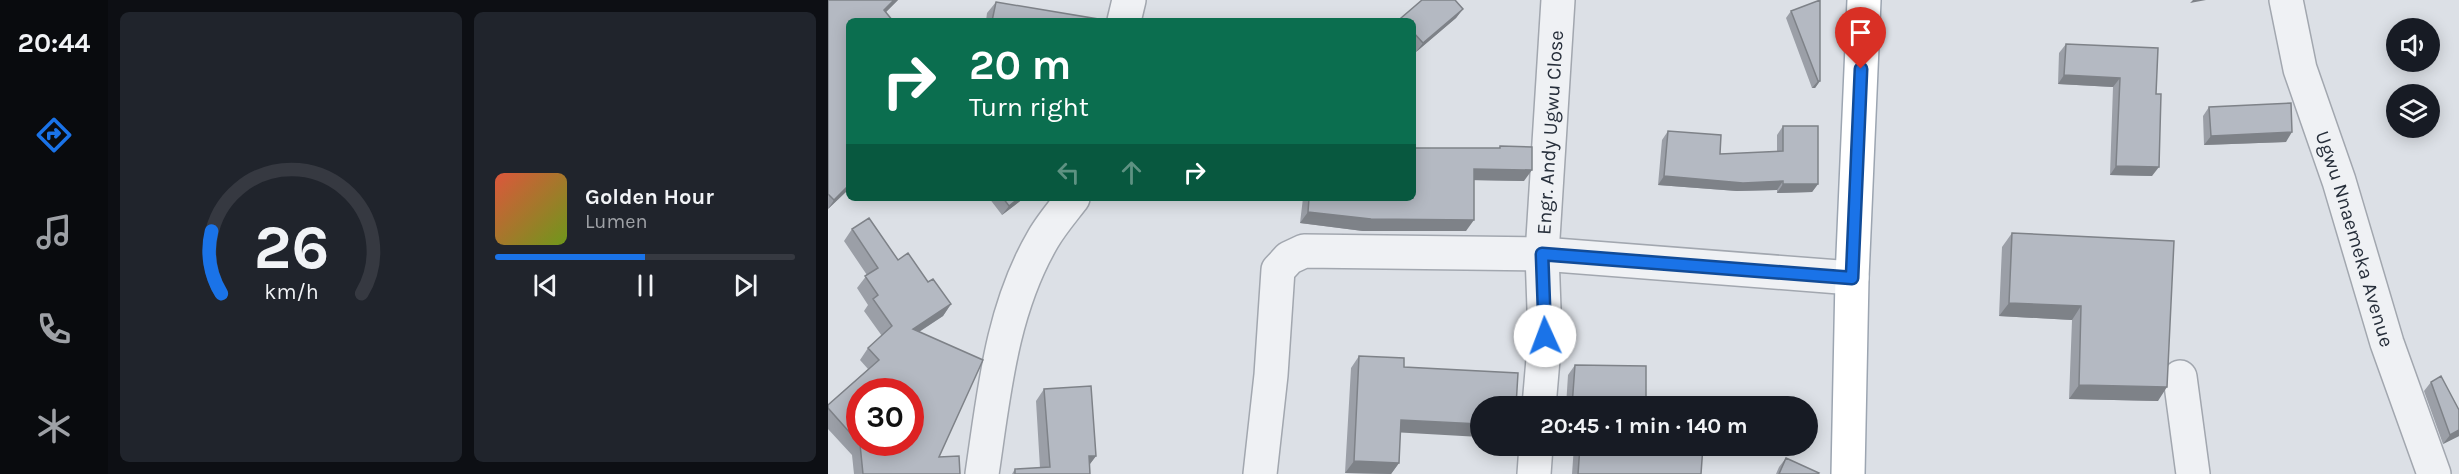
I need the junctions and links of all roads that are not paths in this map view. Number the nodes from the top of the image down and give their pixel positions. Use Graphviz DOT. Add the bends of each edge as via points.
graph roads {
  1 [pos="1129,0"];
  2 [pos="1558,0"];
  3 [pos="1864,0"];
  4 [pos="2286,0"];
  5 [pos="1126,18"];
  6 [pos="1070,201"];
  7 [pos="1542,254"];
  8 [pos="1852,278"];
  9 [pos="2180,378"];
  10 [pos="1540,396"];
  11 [pos="1535,456"];
  12 [pos="982,474"];
  13 [pos="1260,474"];
  14 [pos="1534,474"];
  15 [pos="1848,474"];
  16 [pos="2193,474"];
  17 [pos="2434,474"];
  1 -- 5 [label="street"];
  2 -- 7 [label="street, Engr. Andy Ugwu Close"];
  3 -- 8 [label="main road"];
  4 -- 17 [label="street, Ugwu Nnaemeka Avenue" via="2300,69 2387,343"];
  6 -- 12 [label="street" via="1043,238 1023,278 1001,347"];
  7 -- 8 [label="street"];
  7 -- 10 [label="street, Engr. Andy Ugwu Close" via="1545,336"];
  7 -- 13 [label="street" via="1304,251 1288,258 1278,270"];
  8 -- 15 [label="main road"];
  9 -- 16 [label="street"];
  11 -- 14 [label="street"];
}
